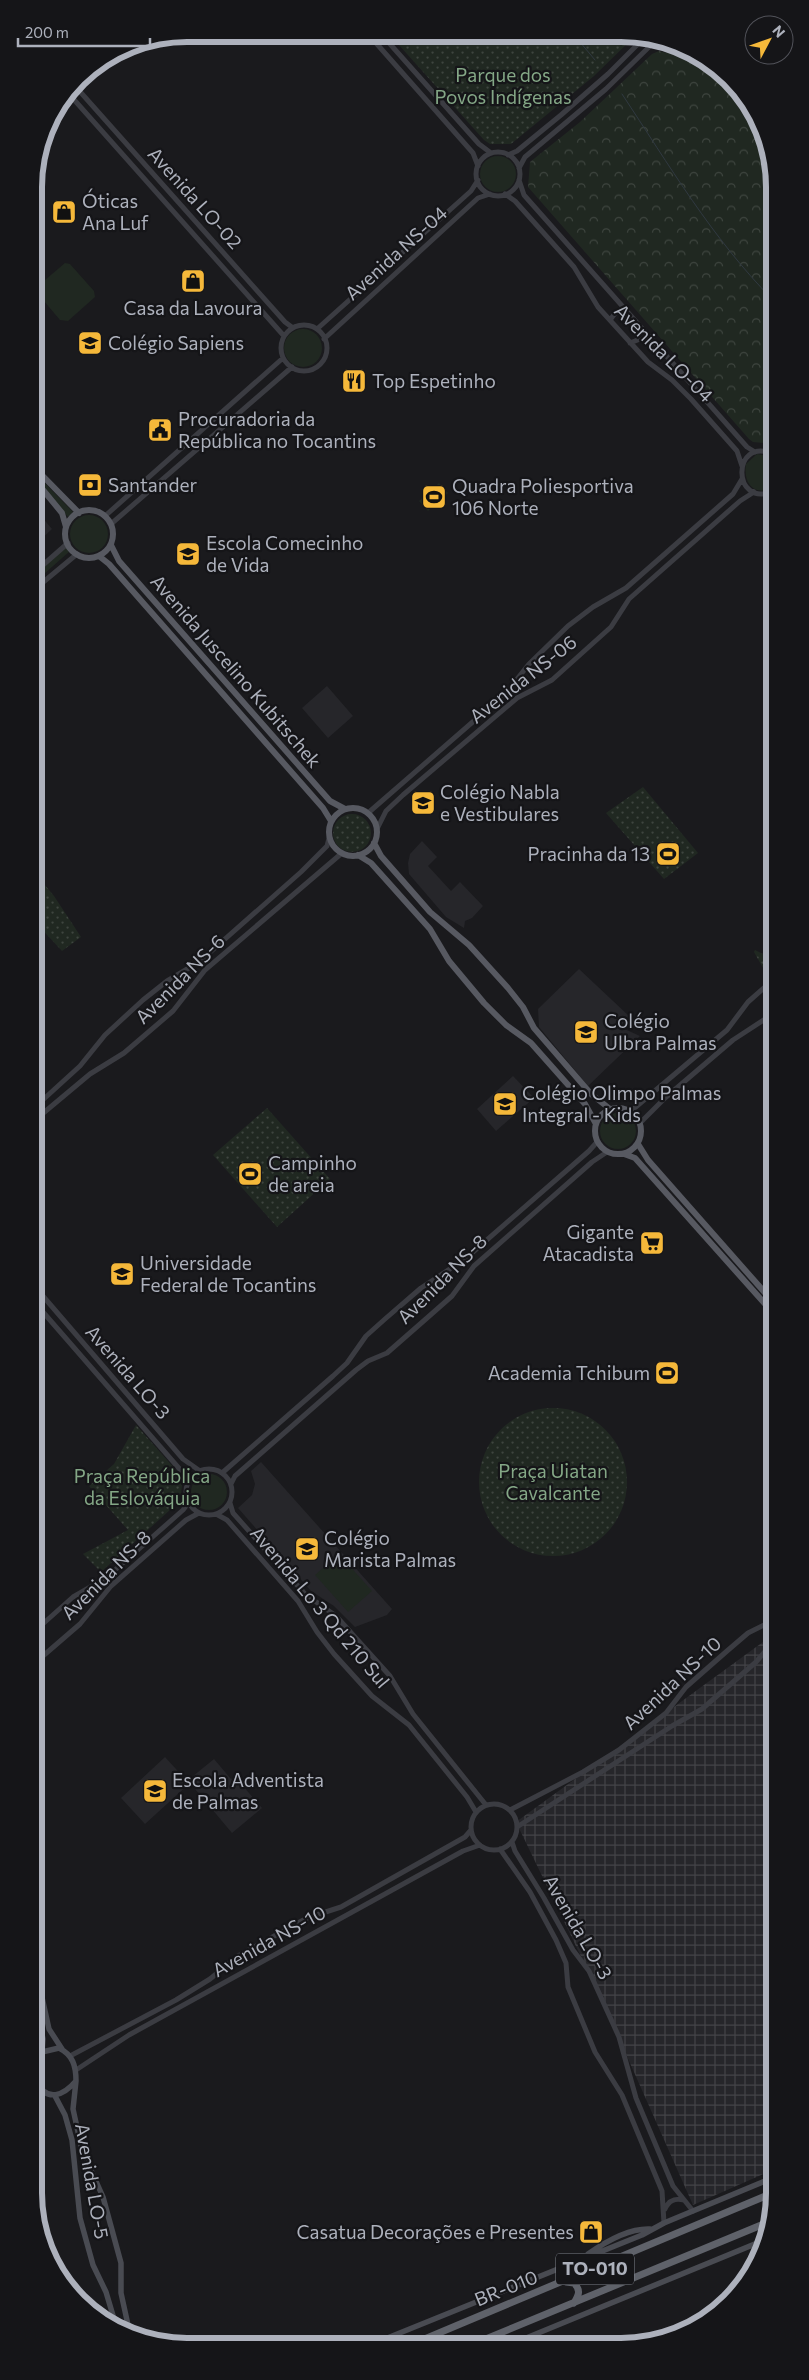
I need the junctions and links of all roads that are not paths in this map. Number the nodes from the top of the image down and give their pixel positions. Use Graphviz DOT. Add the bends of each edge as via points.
graph roads {
  1 [pos="376,43"];
  2 [pos="389,43"];
  3 [pos="638,44"];
  4 [pos="653,46"];
  5 [pos="80,90"];
  6 [pos="73,98"];
  7 [pos="491,153"];
  8 [pos="508,155"];
  9 [pos="478,166"];
  10 [pos="519,168"];
  11 [pos="478,180"];
  12 [pos="519,180"];
  13 [pos="490,194"];
  14 [pos="505,194"];
  15 [pos="624,308"];
  16 [pos="610,320"];
  17 [pos="293,328"];
  18 [pos="317,330"];
  19 [pos="645,332"];
  20 [pos="284,336"];
  21 [pos="324,339"];
  22 [pos="630,343"];
  23 [pos="283,358"];
  24 [pos="292,367"];
  25 [pos="755,452"];
  26 [pos="766,452"];
  27 [pos="742,466"];
  28 [pos="43,476"];
  29 [pos="742,479"];
  30 [pos="43,490"];
  31 [pos="754,492"];
  32 [pos="766,494"];
  33 [pos="79,513"];
  34 [pos="105,516"];
  35 [pos="111,524"];
  36 [pos="66,530"];
  37 [pos="68,543"];
  38 [pos="111,545"];
  39 [pos="77,554"];
  40 [pos="99,556"];
  41 [pos="43,565"];
  42 [pos="43,582"];
  43 [pos="345,809"];
  44 [pos="368,813"];
  45 [pos="331,821"];
  46 [pos="376,829"];
  47 [pos="329,838"];
  48 [pos="374,843"];
  49 [pos="342,853"];
  50 [pos="358,855"];
  51 [pos="766,986"];
  52 [pos="766,1019"];
  53 [pos="43,1099"];
  54 [pos="610,1109"];
  55 [pos="631,1111"];
  56 [pos="43,1113"];
  57 [pos="640,1123"];
  58 [pos="596,1124"];
  59 [pos="597,1142"];
  60 [pos="638,1144"];
  61 [pos="607,1152"];
  62 [pos="624,1154"];
  63 [pos="766,1294"];
  64 [pos="43,1296"];
  65 [pos="766,1305"];
  66 [pos="43,1312"];
  67 [pos="200,1471"];
  68 [pos="222,1473"];
  69 [pos="190,1481"];
  70 [pos="231,1484"];
  71 [pos="189,1502"];
  72 [pos="230,1503"];
  73 [pos="199,1513"];
  74 [pos="216,1514"];
  75 [pos="43,1624"];
  76 [pos="766,1624"];
  77 [pos="766,1650"];
  78 [pos="43,1656"];
  79 [pos="486,1805"];
  80 [pos="510,1810"];
  81 [pos="476,1812"];
  82 [pos="517,1827"];
  83 [pos="471,1830"];
  84 [pos="512,1842"];
  85 [pos="480,1845"];
  86 [pos="500,1849"];
  87 [pos="43,2001"];
  88 [pos="62,2049"];
  89 [pos="43,2052"];
  90 [pos="70,2056"];
  91 [pos="76,2070"];
  92 [pos="76,2081"];
  93 [pos="43,2093"];
  94 [pos="55,2096"];
  95 [pos="766,2181"];
  96 [pos="766,2196"];
  97 [pos="685,2200"];
  98 [pos="693,2211"];
  99 [pos="664,2212"];
  100 [pos="664,2223"];
  101 [pos="763,2224"];
  102 [pos="757,2243"];
  103 [pos="563,2283"];
  104 [pos="574,2303"];
  105 [pos="114,2317"];
  106 [pos="128,2325"];
  107 [pos="387,2338"];
  108 [pos="427,2338"];
  109 [pos="488,2338"];
  110 [pos="526,2338"];
  1 -- 9 [label="street" via="473,153"];
  2 -- 7 [label="street" via="480,146"];
  3 -- 8 [label="street" via="563,113"];
  4 -- 10 [label="street" via="525,157"];
  5 -- 17 [label="street, Avenida LO-02" via="284,322"];
  6 -- 20 [label="street, Avenida LO-02"];
  7 -- 8 [label="street"];
  7 -- 9 [label="street"];
  8 -- 10 [label="street"];
  9 -- 11 [label="street"];
  10 -- 12 [label="street"];
  11 -- 13 [label="street"];
  11 -- 18 [label="street, Avenida NS-04" via="473,190"];
  12 -- 14 [label="street"];
  12 -- 15 [label="street, Avenida LO-04" via="524,195"];
  13 -- 14 [label="street"];
  13 -- 21 [label="street, Avenida NS-04" via="479,197"];
  14 -- 16 [label="street, Avenida LO-04" via="515,200 574,267 592,299"];
  15 -- 16 [label="street"];
  15 -- 19 [label="street, Avenida LO-04"];
  16 -- 22 [label="street, Avenida LO-04"];
  17 -- 18 [label="street" via="308,326"];
  17 -- 20 [label="street"];
  18 -- 21 [label="street"];
  19 -- 22 [label="street" via="640,339"];
  19 -- 25 [label="street, Avenida LO-04"];
  20 -- 23 [label="street" via="281,346"];
  21 -- 24 [label="street" via="325,354 321,363 303,371"];
  22 -- 27 [label="street, Avenida LO-04" via="691,399 737,452"];
  23 -- 24 [label="street"];
  23 -- 34 [label="street"];
  24 -- 35 [label="street"];
  25 -- 26 [label="street"];
  25 -- 27 [label="street" via="746,458"];
  27 -- 29 [label="street"];
  28 -- 33 [label="main road"];
  29 -- 31 [label="street"];
  29 -- 44 [label="street, Avenida NS-06" via="733,494 626,588 568,626 529,664 506,693"];
  30 -- 36 [label="main road" via="62,512"];
  31 -- 32 [label="street"];
  31 -- 46 [label="street, Avenida NS-06" via="629,599 611,627 552,680 517,698 403,795 386,811"];
  33 -- 34 [label="main road" via="89,510"];
  33 -- 36 [label="main road" via="71,519"];
  34 -- 35 [label="main road"];
  35 -- 38 [label="main road"];
  36 -- 37 [label="main road"];
  37 -- 39 [label="main road"];
  37 -- 41 [label="street"];
  38 -- 40 [label="main road"];
  38 -- 43 [label="main road, Avenida Juscelino Kubitschek" via="119,561 330,801"];
  39 -- 40 [label="main road" via="88,558"];
  39 -- 42 [label="street"];
  40 -- 45 [label="main road, Avenida Juscelino Kubitschek" via="238,710"];
  43 -- 44 [label="main road"];
  43 -- 45 [label="main road"];
  44 -- 46 [label="main road"];
  45 -- 47 [label="main road"];
  46 -- 48 [label="main road"];
  47 -- 49 [label="main road"];
  47 -- 53 [label="street, Avenida NS-6" via="327,846 306,867 199,962 143,1000 105,1035 80,1066"];
  48 -- 50 [label="main road"];
  48 -- 54 [label="main road" via="381,856 430,912 468,945 508,988 523,1006 534,1028 591,1094"];
  49 -- 50 [label="main road"];
  49 -- 56 [label="street, Avenida NS-6" via="205,970 173,1011 124,1053 90,1074"];
  50 -- 58 [label="main road" via="371,863 430,928 449,961 484,1003 501,1021 527,1039 585,1104"];
  51 -- 55 [label="street" via="748,1002 727,1030"];
  52 -- 57 [label="street" via="733,1040"];
  54 -- 55 [label="main road"];
  54 -- 58 [label="main road"];
  55 -- 57 [label="main road"];
  57 -- 60 [label="main road"];
  58 -- 59 [label="main road"];
  59 -- 61 [label="main road"];
  59 -- 68 [label="street, Avenida NS-8" via="465,1259 421,1288 385,1319 366,1336 347,1363"];
  60 -- 62 [label="main road"];
  60 -- 63 [label="main road" via="648,1160"];
  61 -- 62 [label="main road"];
  61 -- 70 [label="street, Avenida NS-8" via="474,1266 452,1296 387,1353 356,1370 235,1476"];
  62 -- 65 [label="main road" via="635,1158"];
  64 -- 67 [label="street, Avenida LO-3" via="183,1459"];
  66 -- 69 [label="street, Avenida LO-3"];
  67 -- 68 [label="street" via="208,1469"];
  67 -- 69 [label="street"];
  68 -- 70 [label="street"];
  69 -- 71 [label="street" via="187,1488"];
  70 -- 72 [label="street"];
  71 -- 73 [label="street"];
  71 -- 75 [label="street, Avenida NS-8" via="106,1578 73,1597"];
  72 -- 74 [label="street"];
  72 -- 79 [label="street, Avenida Lo 3 Qd 210 Sul" via="233,1513 305,1594 336,1616 390,1676 413,1714"];
  73 -- 74 [label="street"];
  73 -- 78 [label="street, Avenida NS-8" via="186,1520 111,1586 80,1624"];
  74 -- 81 [label="street, Avenida Lo 3 Qd 210 Sul" via="227,1520 298,1601 317,1632 355,1678 408,1725"];
  76 -- 80 [label="street, Avenida NS-10" via="748,1633 686,1687 666,1713 619,1750"];
  77 -- 82 [label="street, Avenida NS-10" via="702,1709"];
  79 -- 80 [label="street" via="498,1804"];
  79 -- 81 [label="street"];
  80 -- 82 [label="street"];
  81 -- 83 [label="street" via="472,1817"];
  82 -- 84 [label="street"];
  83 -- 85 [label="street"];
  83 -- 90 [label="street" via="420,1864 341,1907 307,1918 260,1943 210,1979"];
  84 -- 86 [label="street"];
  84 -- 97 [label="street, Avenida LO-3" via="588,1971 623,2047 636,2098 673,2186"];
  85 -- 86 [label="street" via="486,1849"];
  85 -- 91 [label="street, Avenida NS-10" via="463,1851 137,2030"];
  86 -- 99 [label="street, Avenida LO-3" via="530,1892 556,1940 566,1963 568,1986 590,2039 622,2095 662,2191"];
  87 -- 88 [label="main road" via="49,2028"];
  88 -- 89 [label="main road"];
  88 -- 90 [label="main road"];
  90 -- 91 [label="main road"];
  91 -- 92 [label="main road"];
  92 -- 94 [label="main road" via="68,2090"];
  92 -- 106 [label="main road" via="73,2109 82,2150 98,2182 121,2263 121,2293"];
  93 -- 94 [label="main road"];
  94 -- 105 [label="main road, Avenida LO-5" via="72,2140 80,2218 93,2266"];
  95 -- 98 [label="main road"];
  96 -- 103 [label="highway, BR-010 / TO-010"];
  97 -- 98 [label="street, Avenida LO-3"];
  97 -- 99 [label="street" via="670,2201"];
  98 -- 100 [label="main road"];
  99 -- 100 [label="street, Avenida LO-3"];
  100 -- 107 [label="main road" via="652,2229 634,2231 606,2243 586,2258"];
  101 -- 104 [label="highway, TO-010"];
  102 -- 110 [label="main road"];
  103 -- 104 [label="highway" via="574,2283 578,2288 579,2295"];
  103 -- 108 [label="highway, BR-010 / TO-010"];
  104 -- 109 [label="highway, TO-010"];
}
